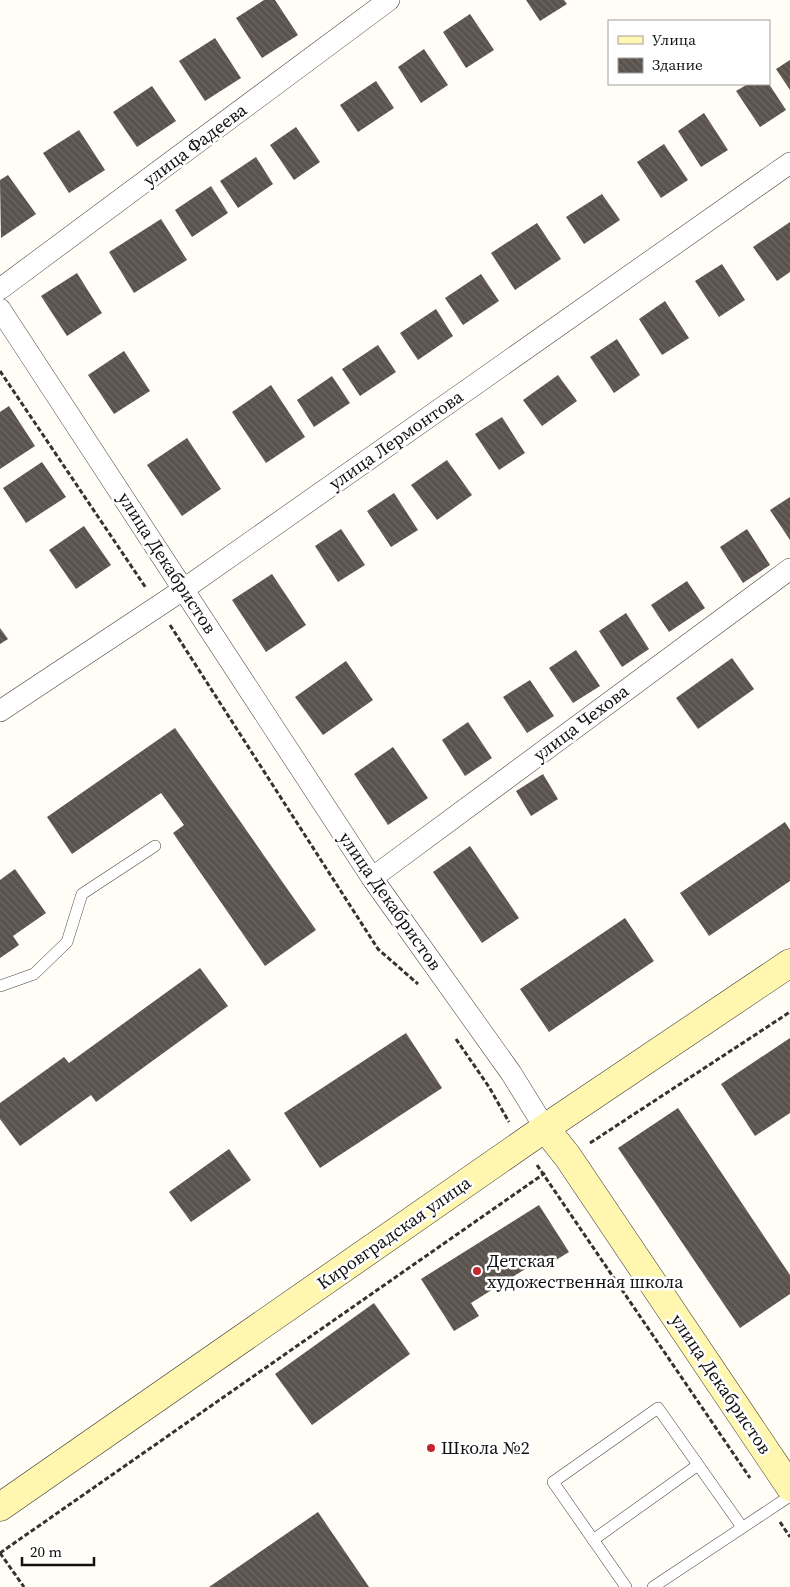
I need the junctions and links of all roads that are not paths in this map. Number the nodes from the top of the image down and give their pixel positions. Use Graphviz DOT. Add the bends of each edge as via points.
graph roads {
  1 [pos="389,0"];
  2 [pos="790,163"];
  3 [pos="0,289"];
  4 [pos="0,309"];
  5 [pos="790,569"];
  6 [pos="184,589"];
  7 [pos="0,711"];
  8 [pos="156,846"];
  9 [pos="372,878"];
  10 [pos="790,963"];
  11 [pos="0,986"];
  12 [pos="545,1128"];
  13 [pos="698,1465"];
  14 [pos="790,1487"];
  15 [pos="790,1496"];
  16 [pos="0,1507"];
  17 [pos="742,1528"];
  18 [pos="593,1540"];
  19 [pos="626,1587"];
  20 [pos="653,1587"];
  1 -- 3 [label="street, улица Фадеева"];
  2 -- 6 [label="street, улица Лермонтова"];
  4 -- 6 [label="street, улица Декабристов"];
  5 -- 9 [label="street, улица Чехова"];
  6 -- 7 [label="street, улица Лермонтова"];
  6 -- 9 [label="street, улица Декабристов"];
  8 -- 11 [label="lane" via="82,894 67,942 34,974"];
  9 -- 12 [label="street, улица Декабристов" via="511,1073"];
  10 -- 12 [label="main road, Кировградская улица"];
  12 -- 14 [label="main road, улица Декабристов" via="568,1157"];
  12 -- 16 [label="main road, Кировградская улица"];
  13 -- 17 [label="lane"];
  13 -- 18 [label="lane"];
  13 -- 18 [label="lane" via="658,1408 552,1482"];
  15 -- 17 [label="lane"];
  17 -- 20 [label="lane"];
  18 -- 19 [label="lane"];
}
